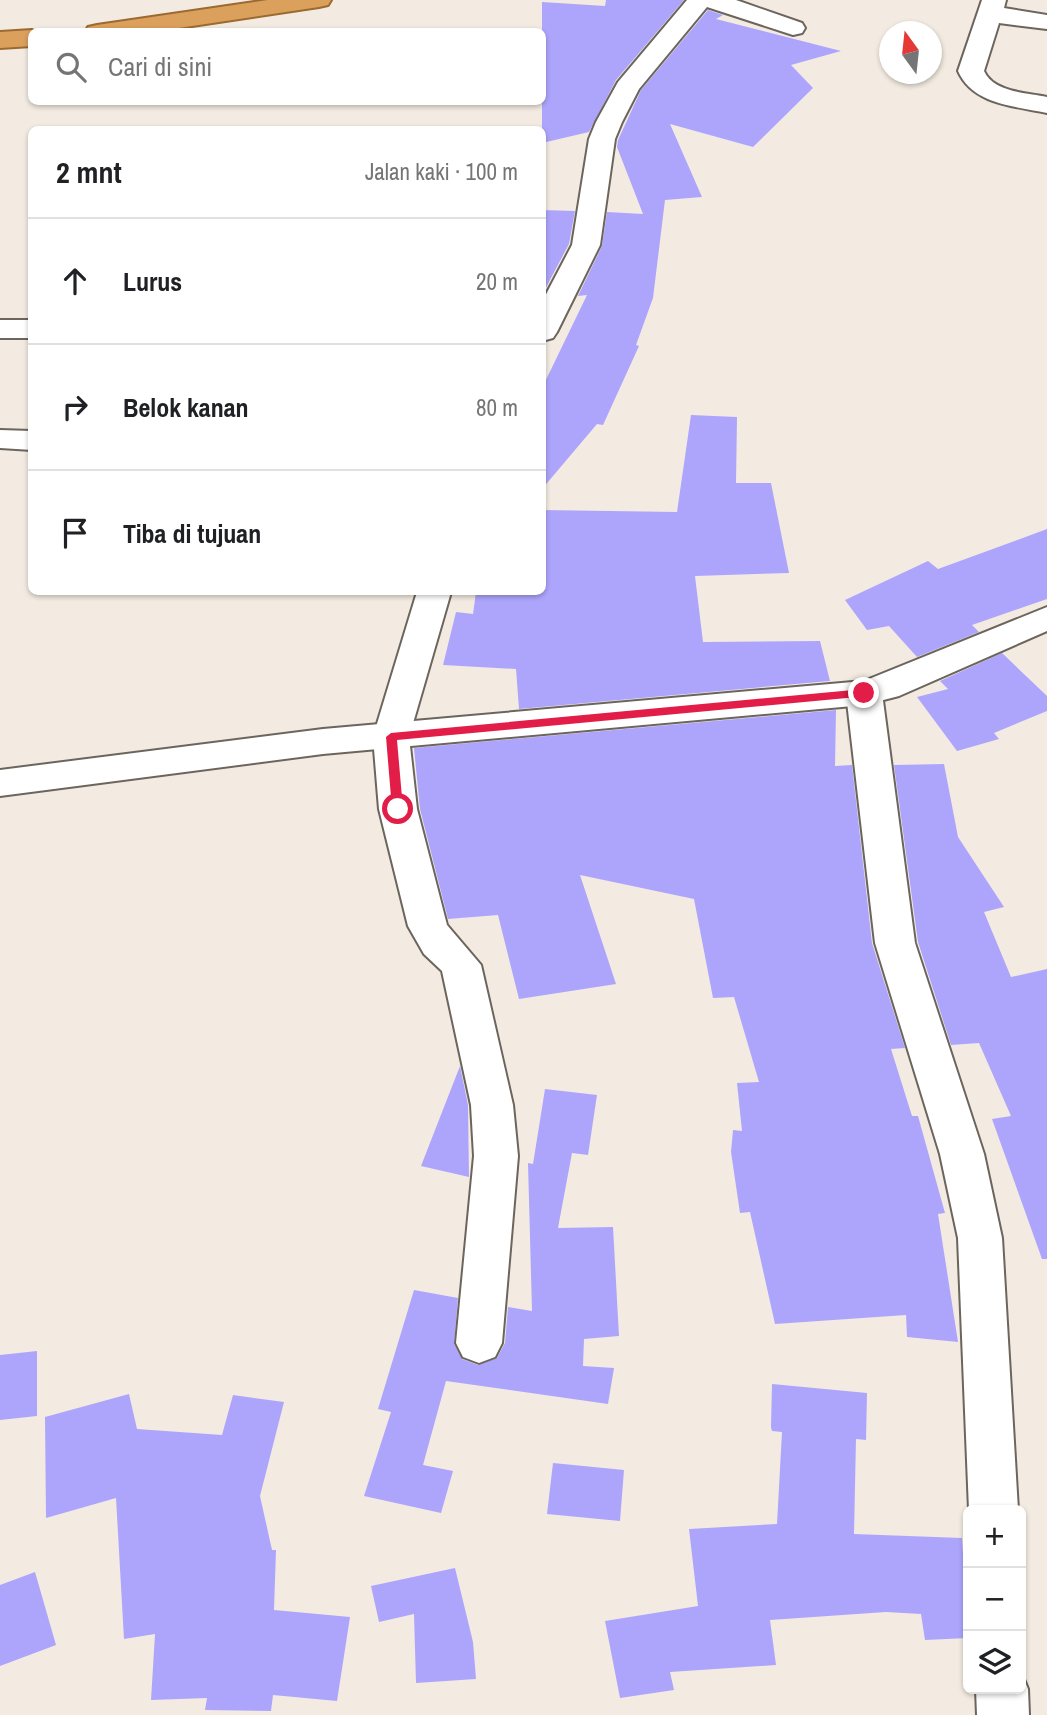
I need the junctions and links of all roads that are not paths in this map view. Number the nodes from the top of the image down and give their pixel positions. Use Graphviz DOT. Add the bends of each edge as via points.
graph roads {
  1 [pos="319,0"];
  2 [pos="700,0"];
  3 [pos="712,0"];
  4 [pos="992,7"];
  5 [pos="1047,22"];
  6 [pos="125,28"];
  7 [pos="793,28"];
  8 [pos="28,38"];
  9 [pos="0,40"];
  10 [pos="1047,105"];
  11 [pos="546,324"];
  12 [pos="0,329"];
  13 [pos="28,329"];
  14 [pos="0,439"];
  15 [pos="28,441"];
  16 [pos="433,595"];
  17 [pos="1047,618"];
  18 [pos="864,693"];
  19 [pos="391,737"];
  20 [pos="0,783"];
  21 [pos="479,1343"];
  22 [pos="994,1505"];
  23 [pos="1002,1694"];
  24 [pos="1003,1715"];
  1 -- 6 [label="highway"];
  2 -- 11 [label="street" via="627,87 609,122 602,139 586,245"];
  3 -- 7 [label="street"];
  4 -- 5 [label="street"];
  4 -- 10 [label="street" via="971,71 975,82"];
  8 -- 9 [label="highway"];
  12 -- 13 [label="street"];
  14 -- 15 [label="street"];
  16 -- 19 [label="street"];
  17 -- 18 [label="street" via="886,688"];
  18 -- 19 [label="street"];
  18 -- 22 [label="street" via="895,943 962,1154 980,1238"];
  19 -- 20 [label="street" via="161,759"];
  19 -- 21 [label="street" via="398,809 428,926 461,965 492,1105 496,1156"];
  23 -- 24 [label="street"];
}
